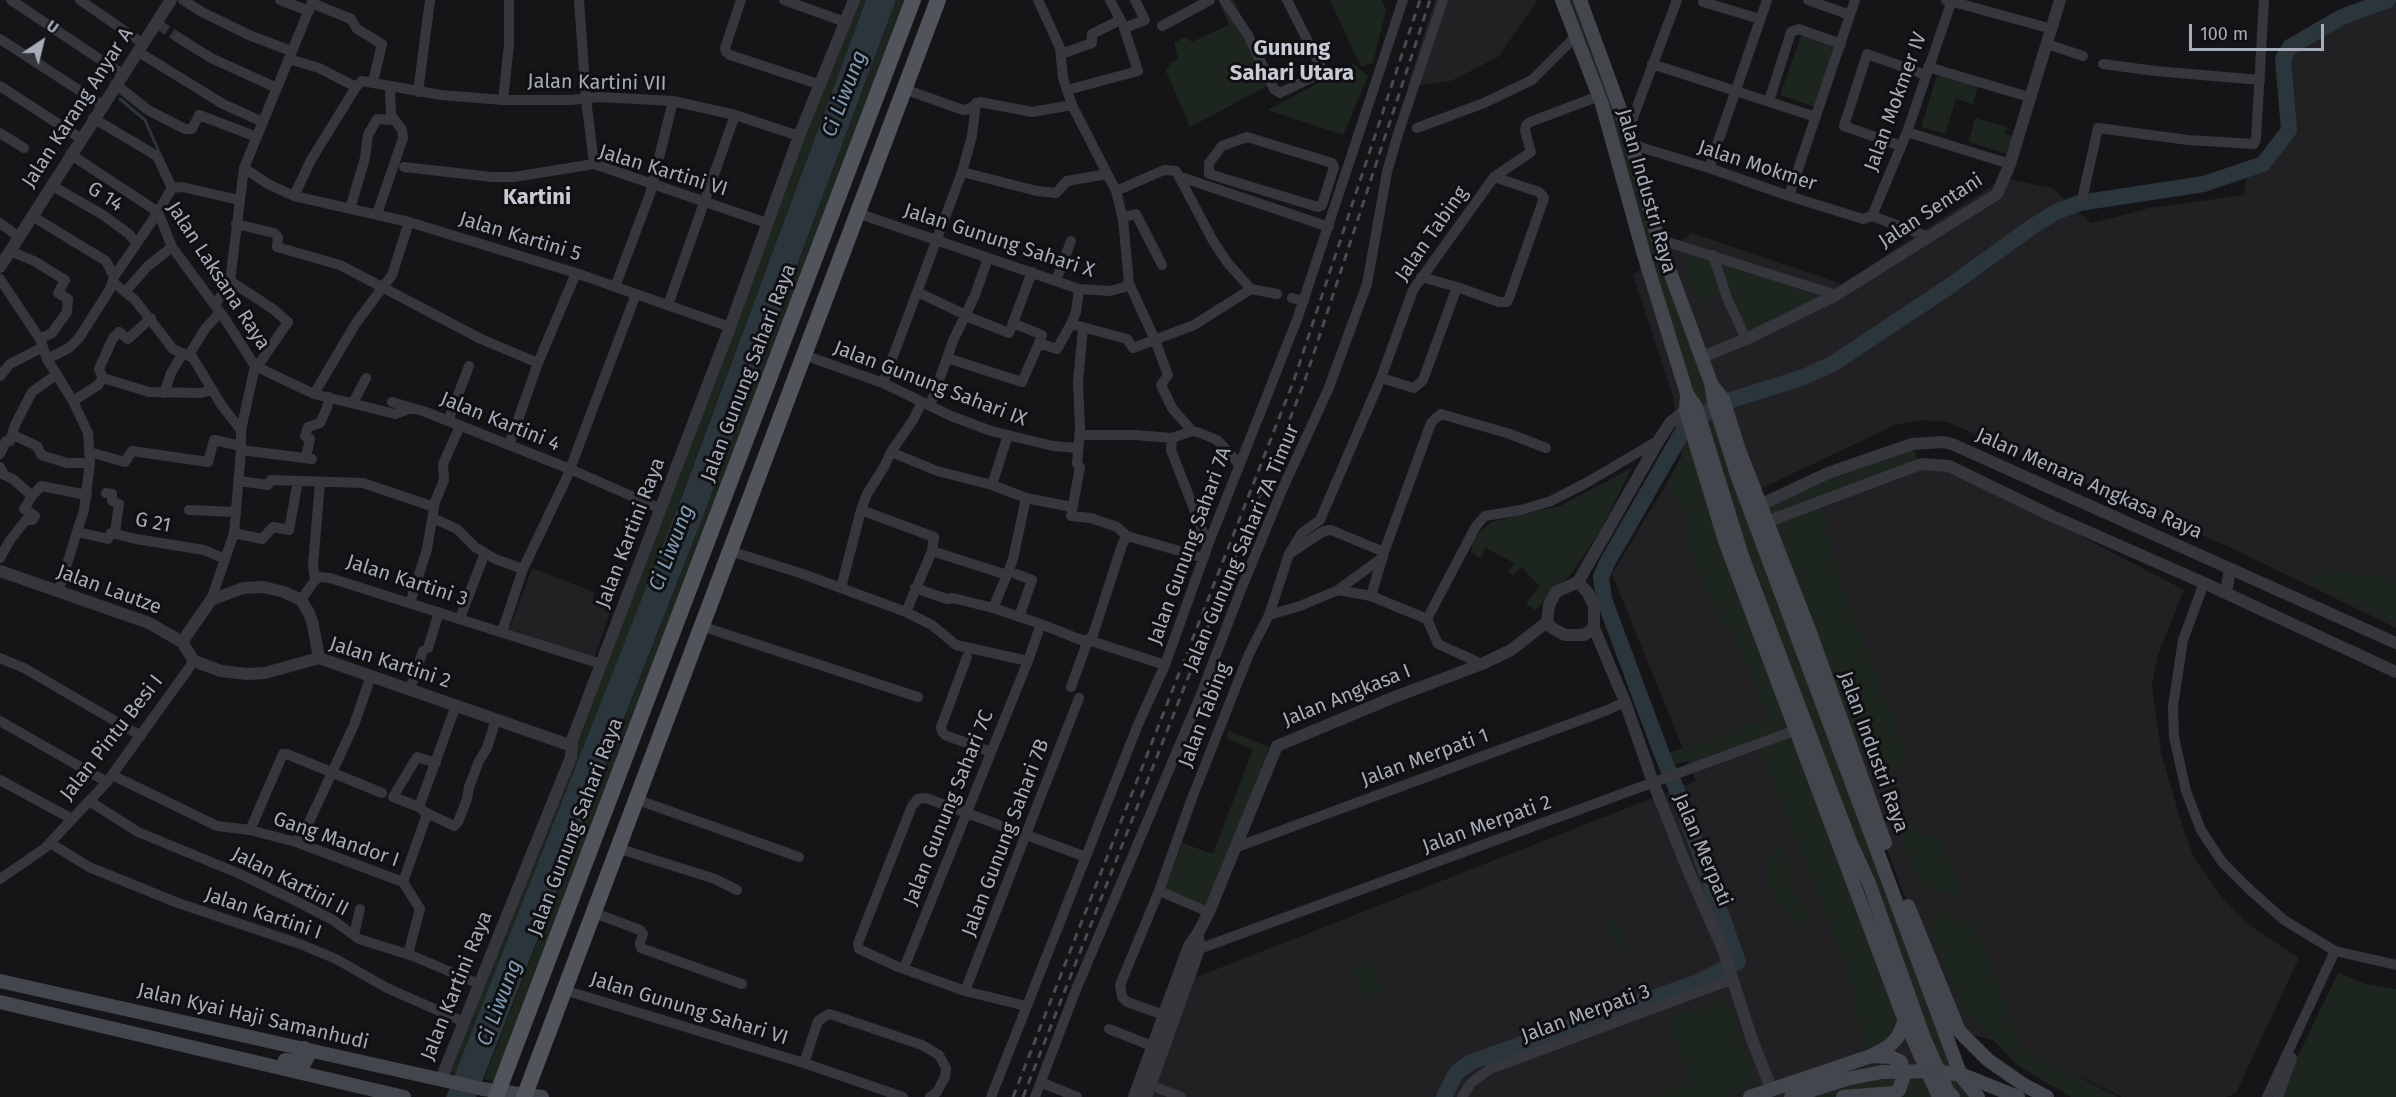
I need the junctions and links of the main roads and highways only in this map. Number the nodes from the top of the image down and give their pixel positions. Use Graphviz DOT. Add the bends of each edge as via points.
graph roads {
  1 [pos="913,0"];
  2 [pos="938,0"];
  3 [pos="1562,0"];
  4 [pos="1580,0"];
  5 [pos="1724,416"];
  6 [pos="1698,434"];
  7 [pos="1725,542"];
  8 [pos="1742,556"];
  9 [pos="1785,590"];
  10 [pos="1828,719"];
  11 [pos="1801,727"];
  12 [pos="1879,838"];
  13 [pos="1851,843"];
  14 [pos="1843,858"];
  15 [pos="569,903"];
  16 [pos="592,912"];
  17 [pos="0,981"];
  18 [pos="87,1000"];
  19 [pos="0,1002"];
  20 [pos="84,1020"];
  21 [pos="1905,1021"];
  22 [pos="304,1048"];
  23 [pos="328,1054"];
  24 [pos="1871,1056"];
  25 [pos="274,1065"];
  26 [pos="344,1082"];
  27 [pos="491,1092"];
  28 [pos="525,1096"];
  29 [pos="404,1097"];
  30 [pos="542,1097"];
  31 [pos="1750,1097"];
  32 [pos="1791,1097"];
  33 [pos="1844,1097"];
  34 [pos="1938,1097"];
  35 [pos="1953,1097"];
  36 [pos="1978,1097"];
  37 [pos="2018,1097"];
  38 [pos="2047,1097"];
  1 -- 15 [label="main road, Jalan Gunung Sahari Raya"];
  2 -- 16 [label="main road"];
  3 -- 6 [label="main road, Jalan Industri Raya" via="1599,96"];
  4 -- 5 [label="main road, Jalan Industri Raya" via="1629,136 1658,239"];
  5 -- 9 [label="main road, Jalan Industri Raya" via="1766,522"];
  5 -- 9 [label="main road, Jalan Industri Raya" via="1737,475"];
  6 -- 7 [label="main road, Jalan Industri Raya"];
  6 -- 8 [label="main road, Jalan Industri Raya"];
  7 -- 8 [label="main road"];
  7 -- 11 [label="main road, Jalan Industri Raya"];
  8 -- 11 [label="main road, Jalan Industri Raya"];
  9 -- 10 [label="main road, Jalan Industri Raya"];
  9 -- 12 [label="main road, Jalan Industri Raya" via="1811,635"];
  10 -- 11 [label="main road"];
  10 -- 12 [label="main road, Jalan Industri Raya"];
  11 -- 13 [label="main road, Jalan Industri Raya"];
  11 -- 14 [label="main road, Jalan Industri Raya"];
  12 -- 36 [label="main road, Jalan Industri Raya" via="1961,1076"];
  12 -- 38 [label="main road, Jalan Industri Raya" via="1959,1031 1988,1060"];
  13 -- 14 [label="main road"];
  13 -- 35 [label="main road, Jalan Industri Raya" via="1924,1038"];
  14 -- 21 [label="main road, Jalan Industri Raya"];
  15 -- 16 [label="main road"];
  15 -- 27 [label="main road, Jalan Gunung Sahari Raya"];
  16 -- 28 [label="main road"];
  17 -- 18 [label="main road, Jalan Kyai Haji Samanhudi"];
  18 -- 20 [label="main road" via="79,1007"];
  18 -- 22 [label="main road, Jalan Kyai Haji Samanhudi"];
  19 -- 20 [label="main road"];
  20 -- 25 [label="main road"];
  21 -- 24 [label="main road" via="1897,1038"];
  21 -- 34 [label="main road, Jalan Industri Raya"];
  22 -- 23 [label="main road, Jalan Kyai Haji Samanhudi"];
  22 -- 25 [label="main road" via="310,1052 305,1062 282,1059"];
  23 -- 26 [label="main road" via="321,1056 318,1065 340,1075"];
  23 -- 27 [label="main road, Jalan Kyai Haji Samanhudi"];
  24 -- 31 [label="main road"];
  24 -- 33 [label="main road" via="1901,1062 1904,1076 1899,1090"];
  25 -- 26 [label="main road"];
  26 -- 29 [label="main road"];
  27 -- 28 [label="main road, Jalan Kyai Haji Samanhudi"];
  28 -- 30 [label="main road, Jalan Kyai Haji Samanhudi"];
  32 -- 37 [label="main road, bridge" via="1865,1075 1913,1070 1963,1075"];
}
